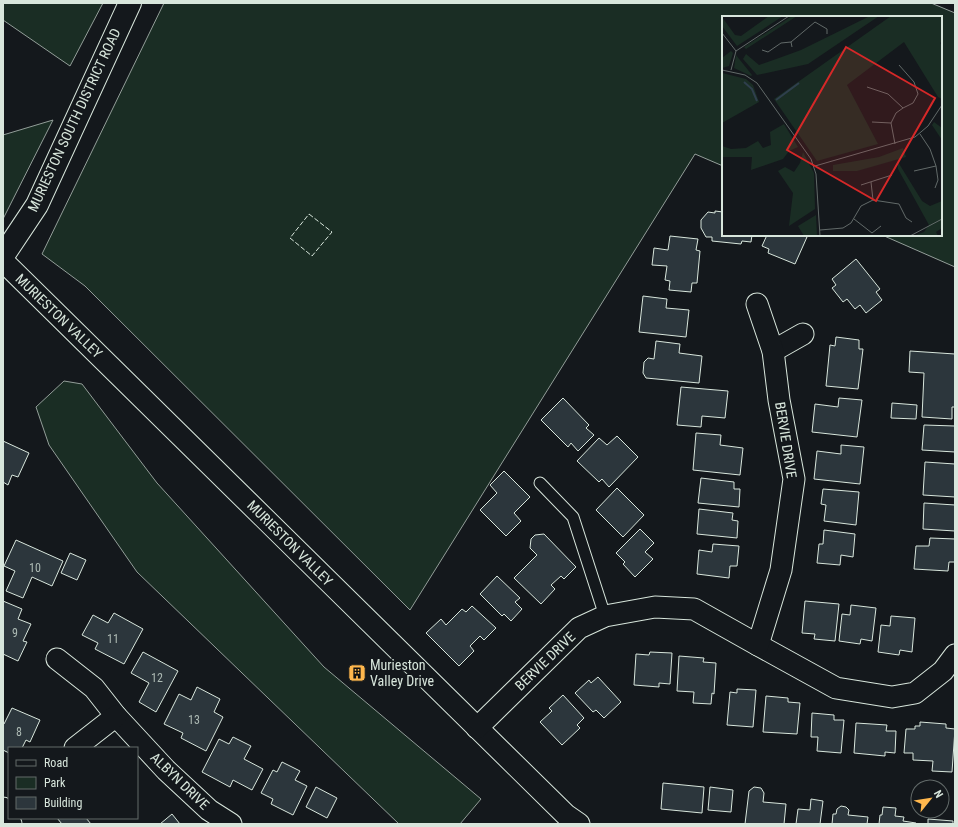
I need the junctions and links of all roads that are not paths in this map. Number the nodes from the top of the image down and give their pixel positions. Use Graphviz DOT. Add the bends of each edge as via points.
graph roads {
  1 [pos="130,3"];
  2 [pos="3,256"];
  3 [pos="3,261"];
  4 [pos="757,304"];
  5 [pos="803,334"];
  6 [pos="773,351"];
  7 [pos="540,484"];
  8 [pos="605,616"];
  9 [pos="758,645"];
  10 [pos="955,656"];
  11 [pos="57,659"];
  12 [pos="116,716"];
  13 [pos="477,728"];
  14 [pos="76,747"];
  15 [pos="3,808"];
  16 [pos="8,818"];
  17 [pos="231,824"];
  18 [pos="579,824"];
  1 -- 2 [label="street, MURIESTON SOUTH DISTRICT ROAD" via="36,205"];
  3 -- 13 [label="street, MURIESTON VALLEY"];
  4 -- 6 [label="street, BERVIE DRIVE"];
  5 -- 6 [label="street"];
  6 -- 9 [label="street, BERVIE DRIVE" via="779,400 794,479 781,570"];
  7 -- 8 [label="lane" via="573,517"];
  8 -- 9 [label="street, BERVIE DRIVE" via="655,607 694,609"];
  8 -- 13 [label="street, BERVIE DRIVE" via="579,628"];
  9 -- 10 [label="street, BERVIE DRIVE" via="836,688 892,696 915,693 943,671"];
  11 -- 12 [label="street, ALBYN DRIVE" via="94,688"];
  12 -- 14 [label="street"];
  12 -- 17 [label="street, ALBYN DRIVE" via="166,770 209,810"];
  13 -- 18 [label="street, MURIESTON VALLEY" via="566,815"];
  15 -- 16 [label="street"];
}
